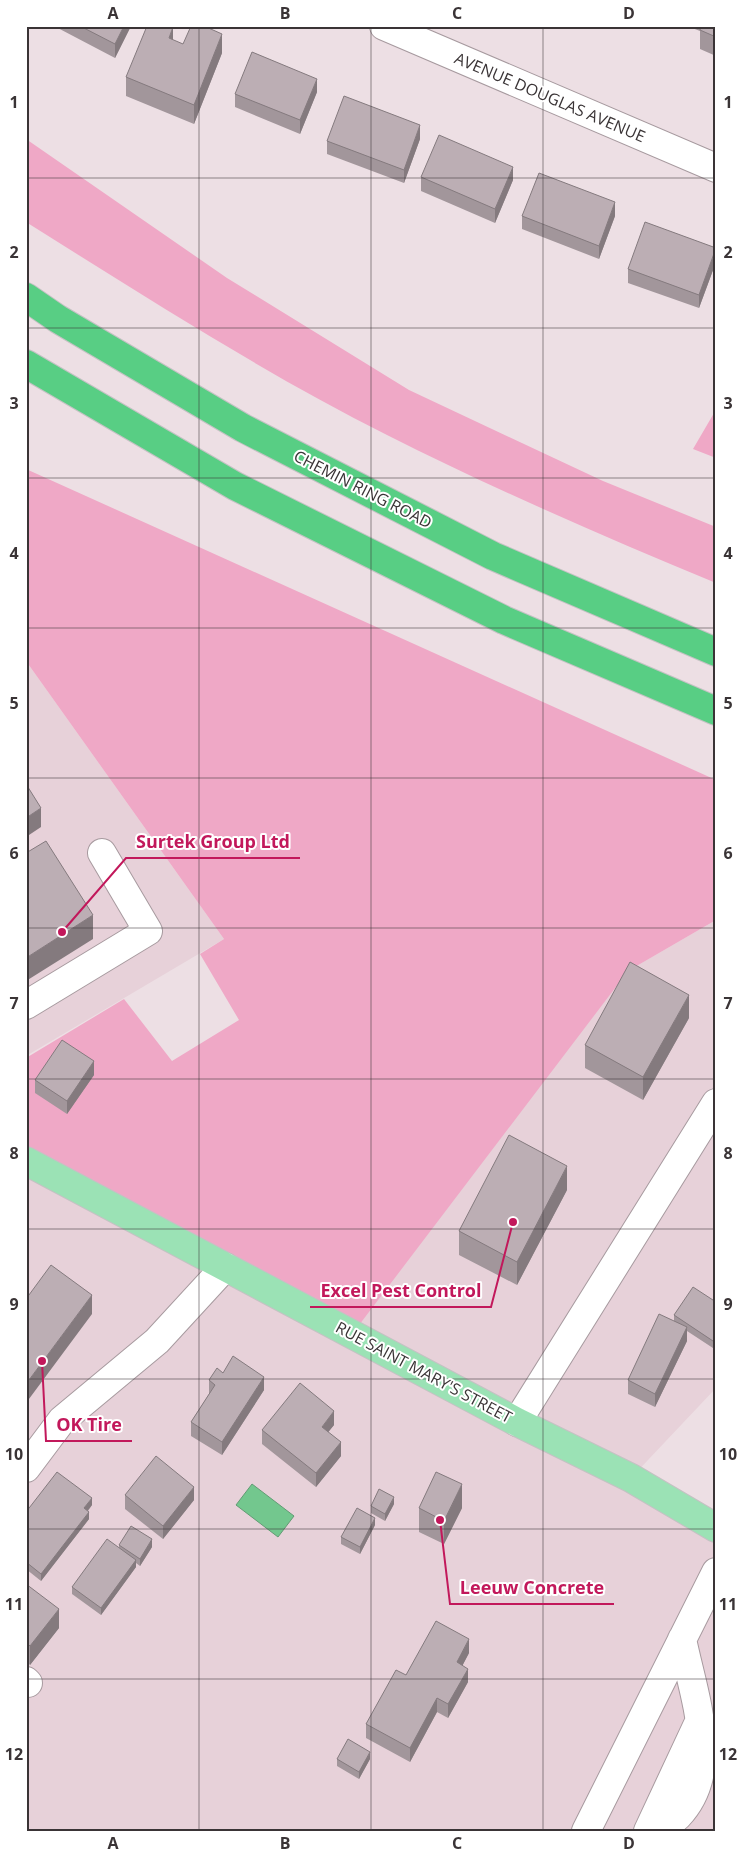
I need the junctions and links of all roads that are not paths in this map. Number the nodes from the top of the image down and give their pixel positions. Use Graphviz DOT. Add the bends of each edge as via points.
graph roads {
  1 [pos="384,26"];
  2 [pos="716,168"];
  3 [pos="26,297"];
  4 [pos="26,364"];
  5 [pos="716,652"];
  6 [pos="716,712"];
  7 [pos="102,853"];
  8 [pos="26,1006"];
  9 [pos="716,1103"];
  10 [pos="26,1161"];
  11 [pos="224,1267"];
  12 [pos="517,1422"];
  13 [pos="26,1468"];
  14 [pos="716,1528"];
  15 [pos="716,1572"];
  16 [pos="682,1639"];
  17 [pos="699,1723"];
  18 [pos="586,1831"];
  19 [pos="648,1831"];
  20 [pos="655,1831"];
  1 -- 2 [label="street, AVENUE DOUGLAS AVENUE"];
  3 -- 5 [label="highway, CHEMIN RING ROAD" via="251,432 492,556"];
  4 -- 6 [label="highway" via="243,490 504,620"];
  7 -- 8 [label="street" via="148,931"];
  9 -- 12 [label="street"];
  10 -- 11 [label="main road, RUE SAINT MARY'S STREET"];
  11 -- 12 [label="main road, RUE SAINT MARY'S STREET"];
  11 -- 13 [label="street" via="157,1341 62,1420"];
  12 -- 14 [label="main road, RUE SAINT MARY'S STREET" via="631,1478"];
  15 -- 16 [label="street"];
  16 -- 17 [label="street"];
  16 -- 18 [label="street"];
  17 -- 19 [label="street"];
  17 -- 20 [label="street" via="703,1762 696,1789 677,1816"];
}
